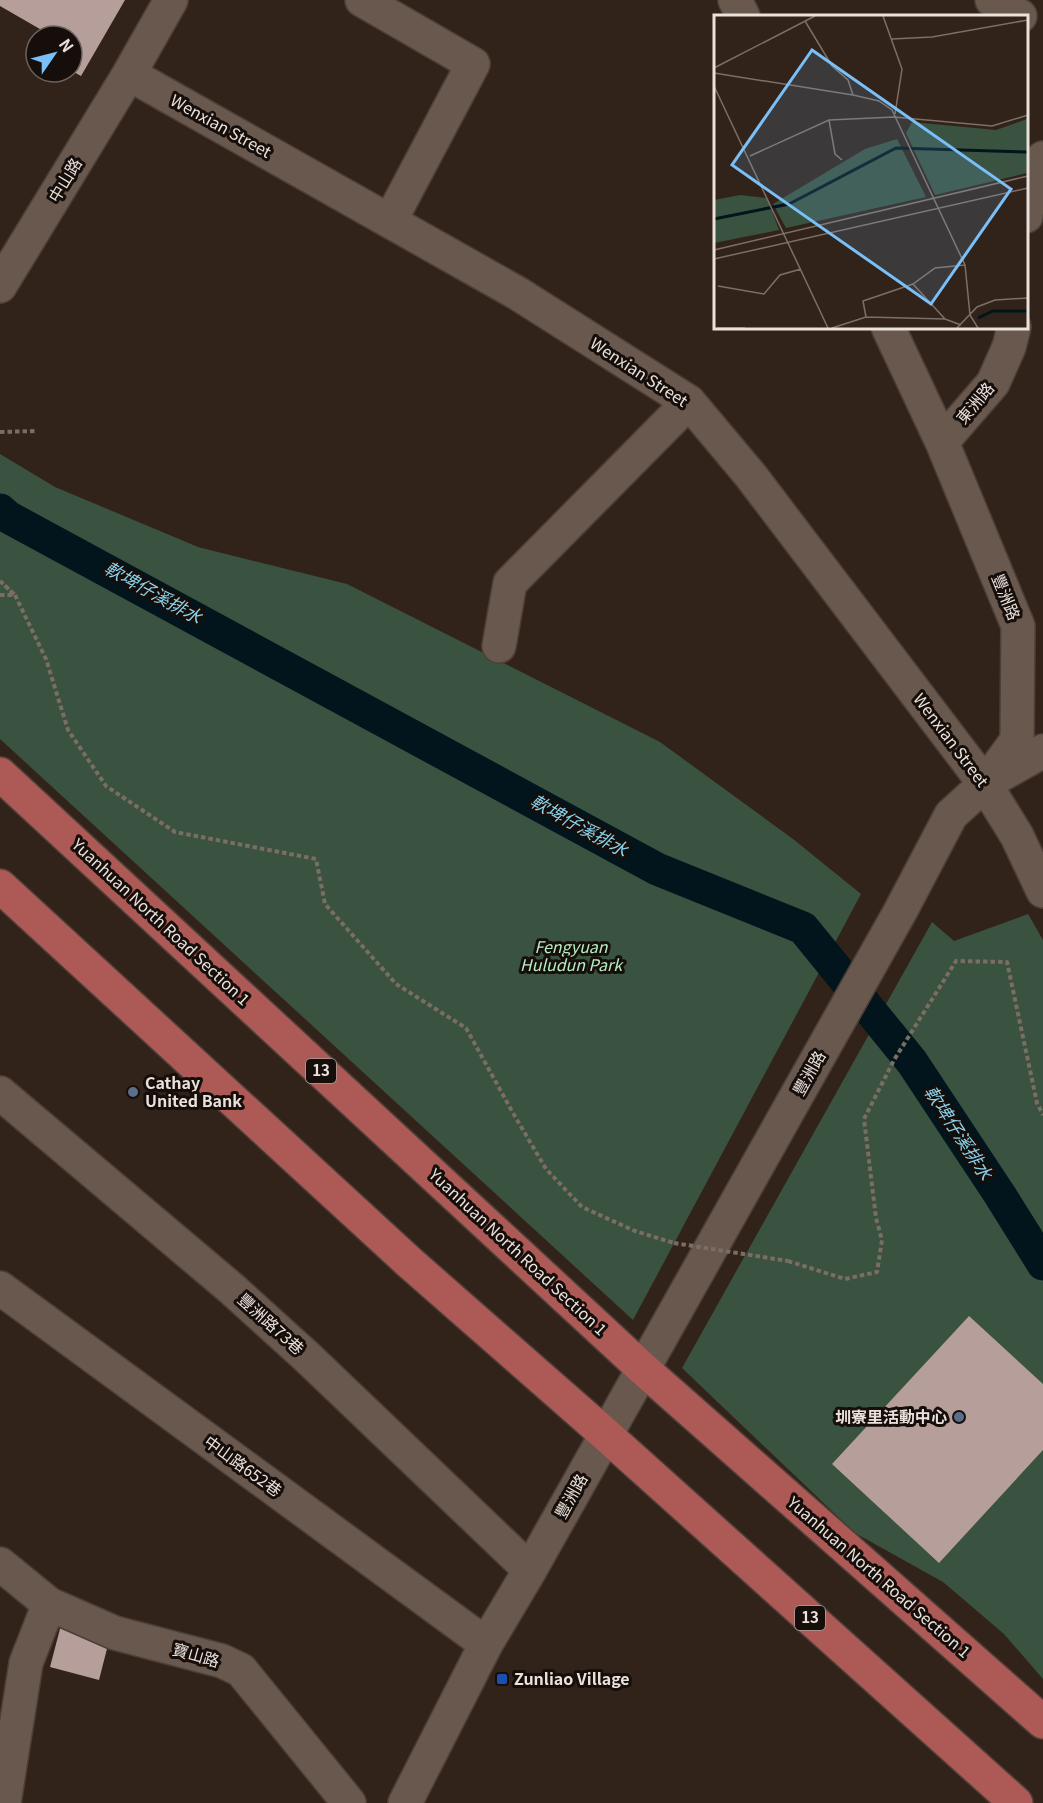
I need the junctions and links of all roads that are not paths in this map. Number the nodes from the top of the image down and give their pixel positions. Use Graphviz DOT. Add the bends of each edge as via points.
graph roads {
  1 [pos="171,0"];
  2 [pos="362,0"];
  3 [pos="735,0"];
  4 [pos="992,0"];
  5 [pos="742,15"];
  6 [pos="1018,15"];
  7 [pos="1028,21"];
  8 [pos="1043,30"];
  9 [pos="129,74"];
  10 [pos="1043,158"];
  11 [pos="1028,200"];
  12 [pos="390,221"];
  13 [pos="0,286"];
  14 [pos="888,328"];
  15 [pos="1014,328"];
  16 [pos="689,402"];
  17 [pos="942,442"];
  18 [pos="499,646"];
  19 [pos="1043,751"];
  20 [pos="0,774"];
  21 [pos="985,784"];
  22 [pos="0,886"];
  23 [pos="1043,891"];
  24 [pos="0,1093"];
  25 [pos="0,1288"];
  26 [pos="642,1368"];
  27 [pos="605,1434"];
  28 [pos="0,1564"];
  29 [pos="530,1570"];
  30 [pos="50,1604"];
  31 [pos="486,1644"];
  32 [pos="1043,1722"];
  33 [pos="4,1803"];
  34 [pos="349,1803"];
  35 [pos="405,1803"];
  36 [pos="1016,1803"];
  1 -- 9 [label="street, 中山路"];
  2 -- 12 [label="street" via="473,64"];
  3 -- 5 [label="street"];
  4 -- 6 [label="street"];
  7 -- 8 [label="street"];
  9 -- 12 [label="street, Wenxian Street"];
  9 -- 13 [label="street, 中山路"];
  10 -- 11 [label="street" via="1030,184"];
  12 -- 16 [label="street, Wenxian Street" via="517,293"];
  14 -- 17 [label="street, 豐洲路"];
  15 -- 17 [label="street, 東洲路" via="993,383"];
  16 -- 18 [label="street" via="510,582"];
  16 -- 21 [label="street, Wenxian Street" via="751,476"];
  17 -- 21 [label="street, 豐洲路" via="1018,626 1017,740"];
  19 -- 21 [label="street"];
  20 -- 26 [label="main road, Yuanhuan North Road Section 1 / 13"];
  21 -- 23 [label="street, Wenxian Street" via="1017,836"];
  21 -- 26 [label="street, 豐洲路" via="951,814 901,910"];
  22 -- 27 [label="main road, 13" via="409,1262"];
  24 -- 29 [label="street, 豐洲路73巷" via="232,1289"];
  25 -- 31 [label="street, 中山路652巷"];
  26 -- 27 [label="street, 豐洲路"];
  26 -- 32 [label="main road, Yuanhuan North Road Section 1 / 13"];
  27 -- 29 [label="street, 豐洲路"];
  27 -- 36 [label="main road, 13"];
  28 -- 30 [label="street, 寶山路"];
  29 -- 31 [label="street, 豐洲路"];
  30 -- 33 [label="street" via="26,1664"];
  30 -- 34 [label="street, 寶山路" via="115,1633 222,1661 241,1670"];
  31 -- 35 [label="street, 豐洲路"];
}
